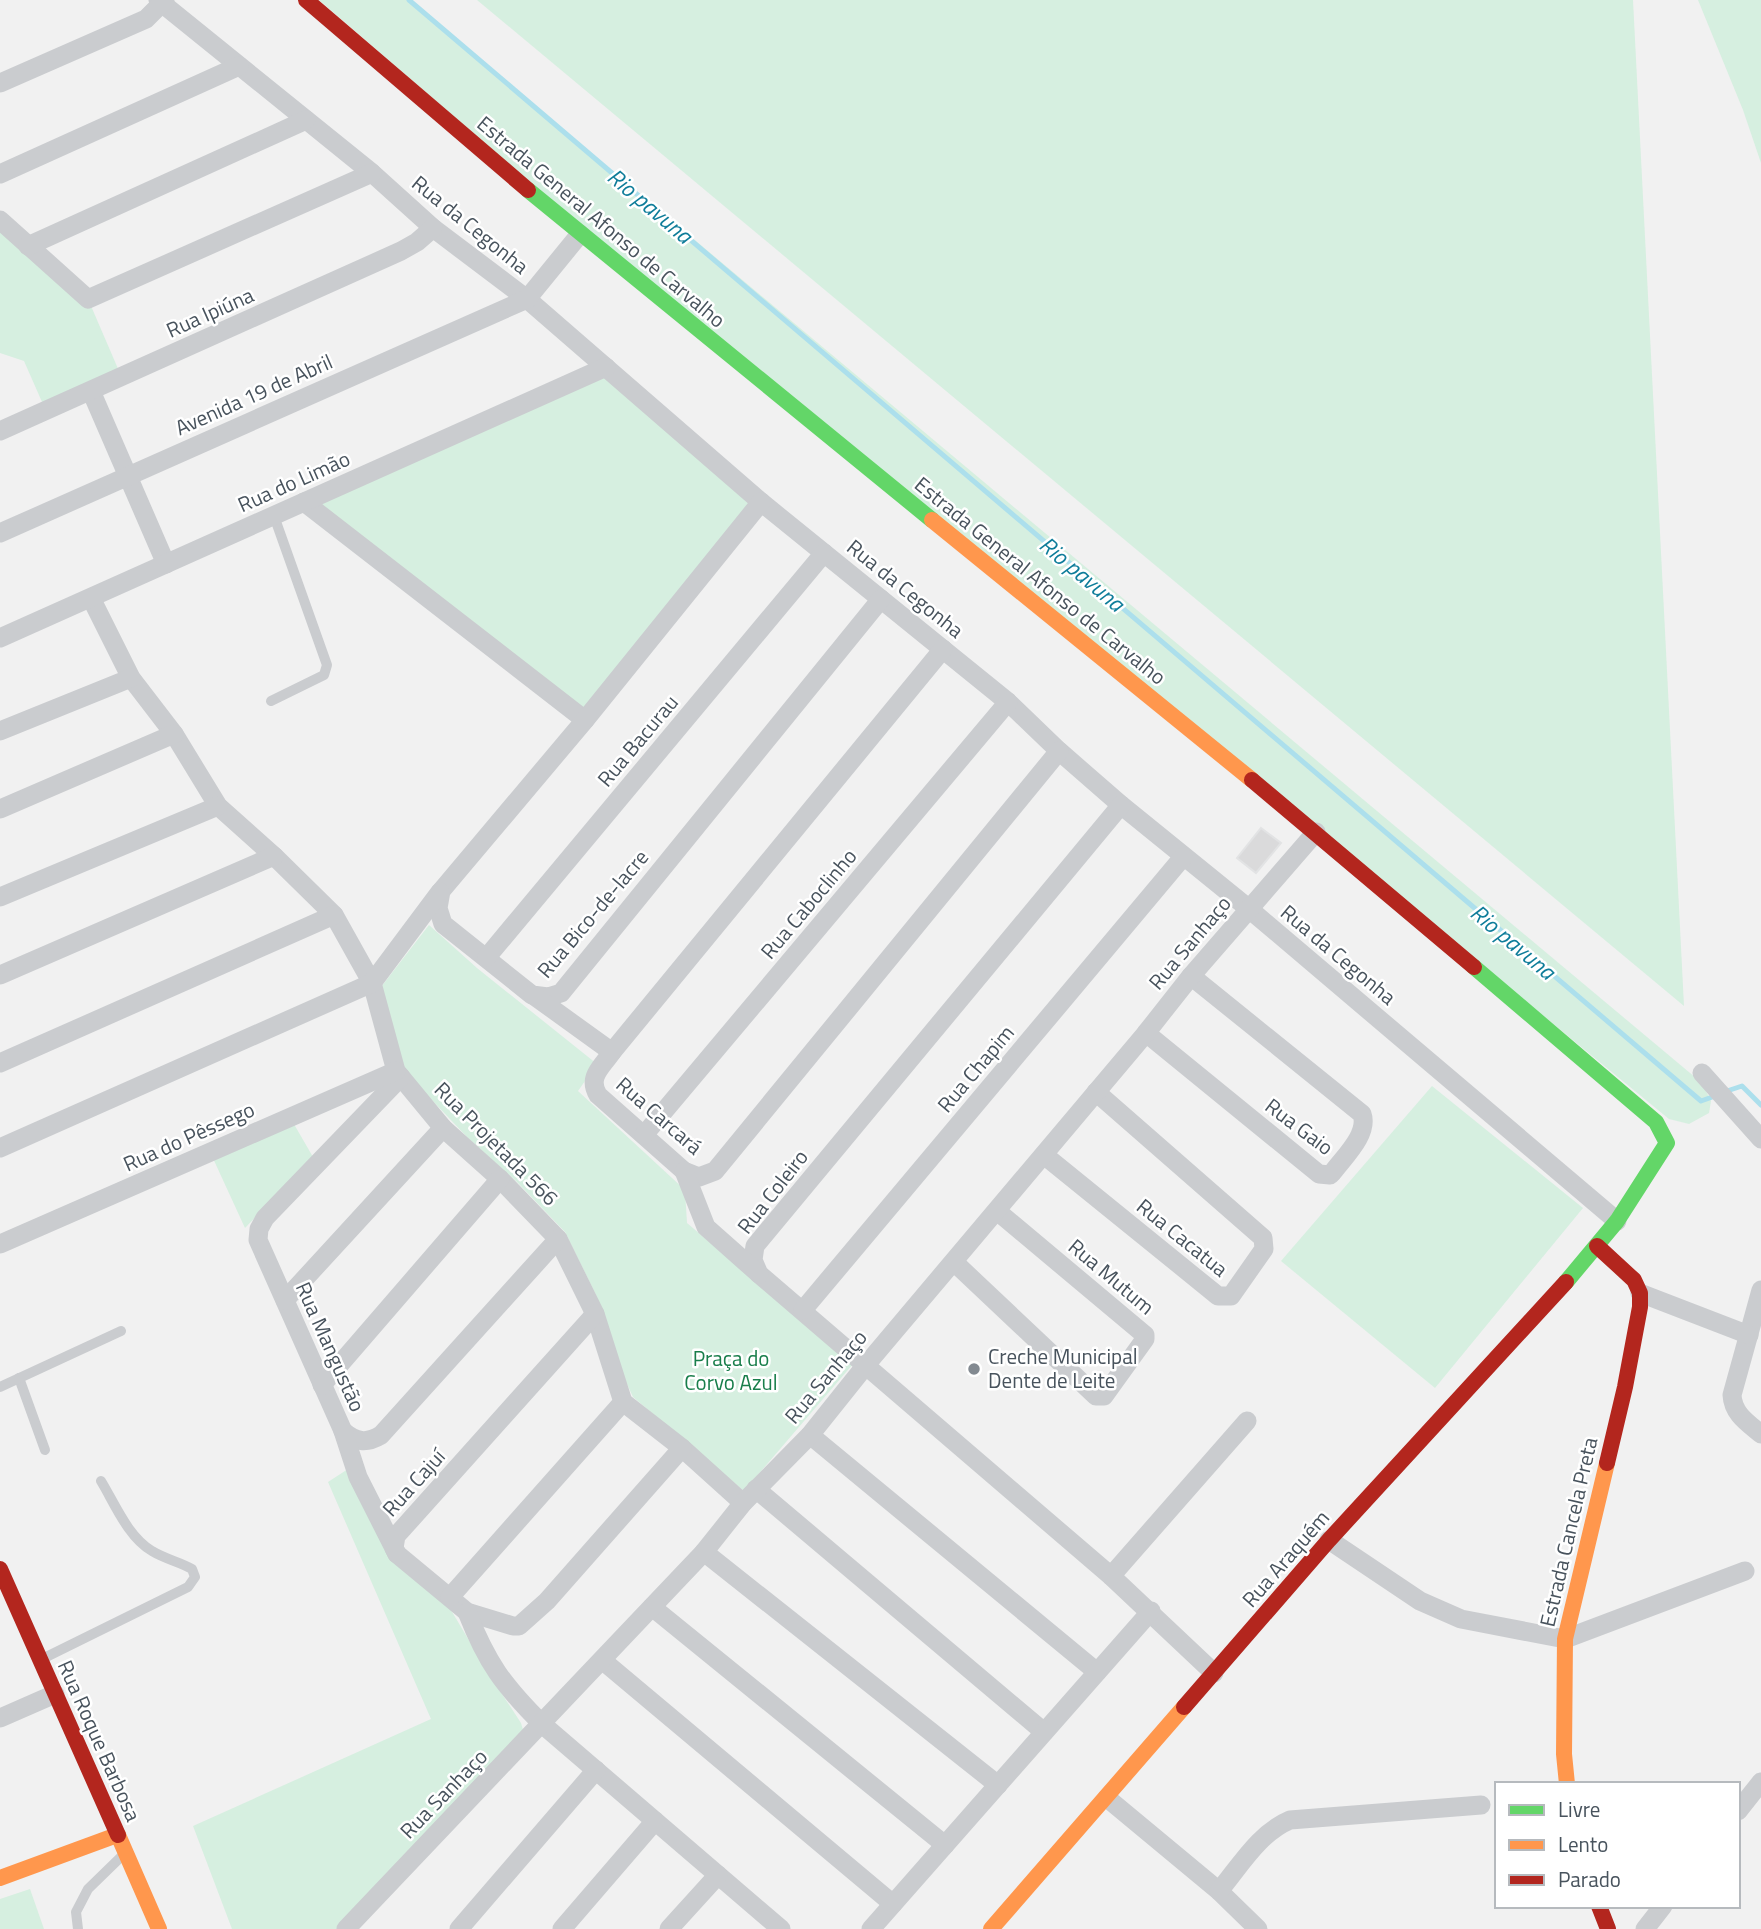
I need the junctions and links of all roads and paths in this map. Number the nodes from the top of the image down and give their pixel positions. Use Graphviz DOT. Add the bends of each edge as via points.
graph roads {
  1 [pos="306,0"];
  2 [pos="161,1"];
  3 [pos="239,66"];
  4 [pos="0,83"];
  5 [pos="306,120"];
  6 [pos="372,173"];
  7 [pos="0,174"];
  8 [pos="0,220"];
  9 [pos="433,228"];
  10 [pos="580,234"];
  11 [pos="28,246"];
  12 [pos="527,299"];
  13 [pos="606,367"];
  14 [pos="91,391"];
  15 [pos="0,431"];
  16 [pos="128,477"];
  17 [pos="304,502"];
  18 [pos="761,502"];
  19 [pos="274,516"];
  20 [pos="0,533"];
  21 [pos="824,553"];
  22 [pos="166,565"];
  23 [pos="91,598"];
  24 [pos="881,599"];
  25 [pos="0,638"];
  26 [pos="943,649"];
  27 [pos="131,678"];
  28 [pos="271,701"];
  29 [pos="1008,702"];
  30 [pos="585,720"];
  31 [pos="0,731"];
  32 [pos="174,734"];
  33 [pos="1059,751"];
  34 [pos="1121,805"];
  35 [pos="218,806"];
  36 [pos="0,809"];
  37 [pos="1316,832"];
  38 [pos="274,856"];
  39 [pos="1183,857"];
  40 [pos="441,891"];
  41 [pos="0,897"];
  42 [pos="1248,908"];
  43 [pos="334,915"];
  44 [pos="487,957"];
  45 [pos="0,975"];
  46 [pos="1191,976"];
  47 [pos="372,983"];
  48 [pos="532,995"];
  49 [pos="1146,1033"];
  50 [pos="612,1052"];
  51 [pos="0,1063"];
  52 [pos="1702,1073"];
  53 [pos="398,1074"];
  54 [pos="1097,1092"];
  55 [pos="443,1128"];
  56 [pos="644,1135"];
  57 [pos="1761,1139"];
  58 [pos="0,1148"];
  59 [pos="1044,1155"];
  60 [pos="684,1171"];
  61 [pos="500,1179"];
  62 [pos="997,1211"];
  63 [pos="1617,1221"];
  64 [pos="558,1239"];
  65 [pos="0,1244"];
  66 [pos="1597,1246"];
  67 [pos="954,1262"];
  68 [pos="759,1274"];
  69 [pos="1640,1293"];
  70 [pos="1760,1297"];
  71 [pos="285,1300"];
  72 [pos="803,1310"];
  73 [pos="596,1314"];
  74 [pos="121,1331"];
  75 [pos="1749,1335"];
  76 [pos="866,1365"];
  77 [pos="19,1378"];
  78 [pos="322,1385"];
  79 [pos="0,1387"];
  80 [pos="623,1402"];
  81 [pos="1247,1421"];
  82 [pos="343,1431"];
  83 [pos="1761,1434"];
  84 [pos="810,1435"];
  85 [pos="682,1448"];
  86 [pos="45,1450"];
  87 [pos="101,1481"];
  88 [pos="749,1496"];
  89 [pos="1329,1540"];
  90 [pos="704,1552"];
  91 [pos="397,1554"];
  92 [pos="0,1569"];
  93 [pos="1745,1571"];
  94 [pos="1111,1576"];
  95 [pos="450,1597"];
  96 [pos="652,1606"];
  97 [pos="1151,1611"];
  98 [pos="467,1612"];
  99 [pos="1565,1639"];
  100 [pos="40,1660"];
  101 [pos="602,1660"];
  102 [pos="1097,1672"];
  103 [pos="1214,1673"];
  104 [pos="55,1694"];
  105 [pos="0,1718"];
  106 [pos="542,1724"];
  107 [pos="1044,1732"];
  108 [pos="596,1770"];
  109 [pos="1567,1782"];
  110 [pos="1761,1782"];
  111 [pos="998,1785"];
  112 [pos="1107,1798"];
  113 [pos="1481,1805"];
  114 [pos="1740,1808"];
  115 [pos="656,1821"];
  116 [pos="117,1835"];
  117 [pos="945,1845"];
  118 [pos="125,1852"];
  119 [pos="718,1875"];
  120 [pos="0,1878"];
  121 [pos="1219,1891"];
  122 [pos="893,1904"];
  123 [pos="1600,1908"];
  124 [pos="1661,1908"];
  125 [pos="774,1927"];
  126 [pos="78,1929"];
  127 [pos="159,1929"];
  128 [pos="346,1929"];
  129 [pos="459,1929"];
  130 [pos="562,1929"];
  131 [pos="669,1929"];
  132 [pos="871,1929"];
  133 [pos="991,1929"];
  134 [pos="1258,1929"];
  135 [pos="1608,1929"];
  136 [pos="1645,1929"];
  1 -- 10 [label="street, Estrada General Afonso de Carvalho"];
  2 -- 3 [label="street, Rua da Cegonha"];
  2 -- 4 [label="street" via="146,19 127,29"];
  3 -- 5 [label="street, Rua da Cegonha"];
  3 -- 7 [label="street"];
  5 -- 6 [label="street, Rua da Cegonha"];
  5 -- 11 [label="street"];
  6 -- 9 [label="street, Rua da Cegonha"];
  6 -- 11 [label="street" via="88,299"];
  8 -- 11 [label="street"];
  9 -- 12 [label="street, Rua da Cegonha"];
  9 -- 14 [label="street, Rua Ipiúna" via="401,251"];
  10 -- 12 [label="street"];
  10 -- 37 [label="street, Estrada General Afonso de Carvalho"];
  12 -- 13 [label="street, Rua da Cegonha"];
  12 -- 16 [label="street, Avenida 19 de Abril"];
  13 -- 17 [label="street, Rua do Limão"];
  13 -- 18 [label="street, Rua da Cegonha"];
  14 -- 15 [label="street, Rua Ipiúna"];
  14 -- 16 [label="street"];
  16 -- 20 [label="street, Avenida 19 de Abril"];
  16 -- 22 [label="street"];
  17 -- 19 [label="street, Rua do Limão"];
  17 -- 30 [label="street"];
  18 -- 21 [label="street, Rua da Cegonha"];
  18 -- 30 [label="street"];
  19 -- 22 [label="street, Rua do Limão"];
  19 -- 28 [label="lane" via="327,665 324,675"];
  21 -- 24 [label="street, Rua da Cegonha"];
  21 -- 44 [label="street, Rua Bacurau"];
  22 -- 23 [label="street, Rua do Limão"];
  23 -- 25 [label="street, Rua do Limão"];
  23 -- 27 [label="street, Rua Projetada 566"];
  24 -- 26 [label="street, Rua da Cegonha"];
  24 -- 48 [label="street, Rua Bico-de-lacre" via="561,993"];
  26 -- 29 [label="street, Rua da Cegonha"];
  26 -- 50 [label="street, Rua Carcará"];
  27 -- 31 [label="street"];
  27 -- 32 [label="street, Rua Projetada 566"];
  29 -- 33 [label="street, Rua da Cegonha"];
  29 -- 56 [label="street, Rua Caboclinho"];
  30 -- 40 [label="street"];
  32 -- 35 [label="street, Rua Projetada 566"];
  32 -- 36 [label="street"];
  33 -- 34 [label="street, Rua da Cegonha"];
  33 -- 60 [label="street, Rua Carcará" via="715,1171 699,1177"];
  34 -- 39 [label="street, Rua da Cegonha"];
  34 -- 68 [label="street, Rua Coleiro" via="755,1246 752,1261"];
  35 -- 38 [label="street, Rua Projetada 566"];
  35 -- 41 [label="street"];
  37 -- 42 [label="street, Rua Sanhaço"];
  37 -- 63 [label="street, Estrada General Afonso de Carvalho" via="1656,1122 1667,1143"];
  38 -- 43 [label="street, Rua Projetada 566"];
  38 -- 45 [label="street"];
  39 -- 42 [label="street, Rua da Cegonha"];
  39 -- 72 [label="street, Rua Chapim"];
  40 -- 44 [label="street, Rua Bico-de-lacre" via="438,908 443,924"];
  40 -- 47 [label="street"];
  42 -- 46 [label="street, Rua Sanhaço"];
  42 -- 63 [label="street, Rua da Cegonha"];
  43 -- 47 [label="street, Rua Projetada 566"];
  43 -- 51 [label="street"];
  44 -- 48 [label="street, Rua Bico-de-lacre"];
  46 -- 49 [label="street, Rua Sanhaço"];
  46 -- 49 [label="street, Rua Gaio" via="1362,1114 1362,1131 1333,1172 1319,1174"];
  47 -- 53 [label="street, Rua Projetada 566"];
  47 -- 58 [label="street"];
  48 -- 50 [label="street"];
  49 -- 54 [label="street, Rua Sanhaço"];
  50 -- 56 [label="street, Rua Carcará" via="593,1085 598,1095"];
  52 -- 57 [label="street"];
  53 -- 55 [label="street, Rua Projetada 566"];
  53 -- 65 [label="street, Rua do Pêssego"];
  53 -- 71 [label="street, Rua Mangustão" via="259,1228 258,1240"];
  54 -- 59 [label="street, Rua Sanhaço"];
  54 -- 59 [label="street, Rua Cacatua" via="1263,1238 1264,1250 1231,1296 1218,1296"];
  55 -- 61 [label="street, Rua Projetada 566"];
  55 -- 71 [label="street"];
  56 -- 60 [label="street, Rua Carcará"];
  59 -- 62 [label="street, Rua Sanhaço"];
  60 -- 68 [label="street" via="706,1227"];
  61 -- 64 [label="street, Rua Projetada 566"];
  61 -- 78 [label="street"];
  62 -- 67 [label="street, Rua Sanhaço"];
  62 -- 67 [label="street, Rua Mutum" via="1145,1335 1104,1396 1096,1396"];
  63 -- 66 [label="street, Rua Araquém"];
  64 -- 73 [label="street, Rua Projetada 566"];
  64 -- 82 [label="street, Rua Mangustão" via="381,1435 362,1442"];
  66 -- 69 [label="street" via="1634,1280"];
  66 -- 89 [label="street, Rua Araquém"];
  67 -- 76 [label="street, Rua Sanhaço"];
  68 -- 72 [label="street"];
  69 -- 75 [label="street"];
  69 -- 99 [label="street, Estrada Cancela Preta" via="1625,1387"];
  70 -- 75 [label="street"];
  71 -- 78 [label="street, Rua Mangustão"];
  72 -- 76 [label="street"];
  73 -- 80 [label="street, Rua Projetada 566"];
  73 -- 91 [label="street, Rua Cajuí" via="396,1536"];
  74 -- 77 [label="lane"];
  75 -- 83 [label="street" via="1732,1395 1740,1416"];
  76 -- 84 [label="street, Rua Sanhaço"];
  76 -- 94 [label="street"];
  77 -- 79 [label="lane"];
  77 -- 86 [label="lane"];
  78 -- 82 [label="street, Rua Mangustão"];
  80 -- 85 [label="street"];
  80 -- 95 [label="street"];
  81 -- 94 [label="street"];
  82 -- 91 [label="street" via="358,1477"];
  84 -- 88 [label="street, Rua Sanhaço"];
  84 -- 102 [label="street"];
  85 -- 88 [label="street"];
  85 -- 98 [label="street" via="524,1622 513,1626"];
  87 -- 100 [label="lane" via="134,1535 153,1552 192,1569 195,1577 188,1587"];
  88 -- 90 [label="street, Rua Sanhaço"];
  88 -- 107 [label="street"];
  89 -- 99 [label="street" via="1420,1601 1461,1619"];
  89 -- 103 [label="street, Rua Araquém"];
  90 -- 96 [label="street, Rua Sanhaço"];
  90 -- 111 [label="street"];
  91 -- 95 [label="street"];
  92 -- 100 [label="street, Rua Roque Barbosa"];
  93 -- 99 [label="street"];
  94 -- 97 [label="street"];
  95 -- 98 [label="street"];
  96 -- 101 [label="street, Rua Sanhaço"];
  96 -- 117 [label="street"];
  97 -- 102 [label="street"];
  97 -- 103 [label="street"];
  98 -- 106 [label="street" via="492,1667 511,1694"];
  99 -- 109 [label="street, Estrada Cancela Preta"];
  100 -- 104 [label="street, Rua Roque Barbosa"];
  101 -- 106 [label="street, Rua Sanhaço"];
  101 -- 122 [label="street"];
  102 -- 107 [label="street"];
  103 -- 112 [label="street, Rua Araquém"];
  104 -- 105 [label="street"];
  104 -- 116 [label="street, Rua Roque Barbosa"];
  106 -- 108 [label="street"];
  106 -- 128 [label="street, Rua Sanhaço"];
  107 -- 111 [label="street"];
  108 -- 115 [label="street"];
  108 -- 129 [label="street"];
  110 -- 114 [label="street"];
  111 -- 117 [label="street"];
  112 -- 121 [label="street"];
  112 -- 133 [label="street, Rua Araquém"];
  113 -- 121 [label="street" via="1290,1821 1263,1837"];
  115 -- 119 [label="street"];
  115 -- 130 [label="street"];
  116 -- 118 [label="street, Rua Roque Barbosa"];
  116 -- 120 [label="street"];
  117 -- 122 [label="street"];
  118 -- 126 [label="lane" via="88,1889 76,1912"];
  118 -- 127 [label="street, Rua Roque Barbosa"];
  119 -- 125 [label="street"];
  119 -- 131 [label="street"];
  121 -- 134 [label="street"];
  122 -- 132 [label="street"];
  123 -- 135 [label="street"];
  124 -- 136 [label="street"];
}
